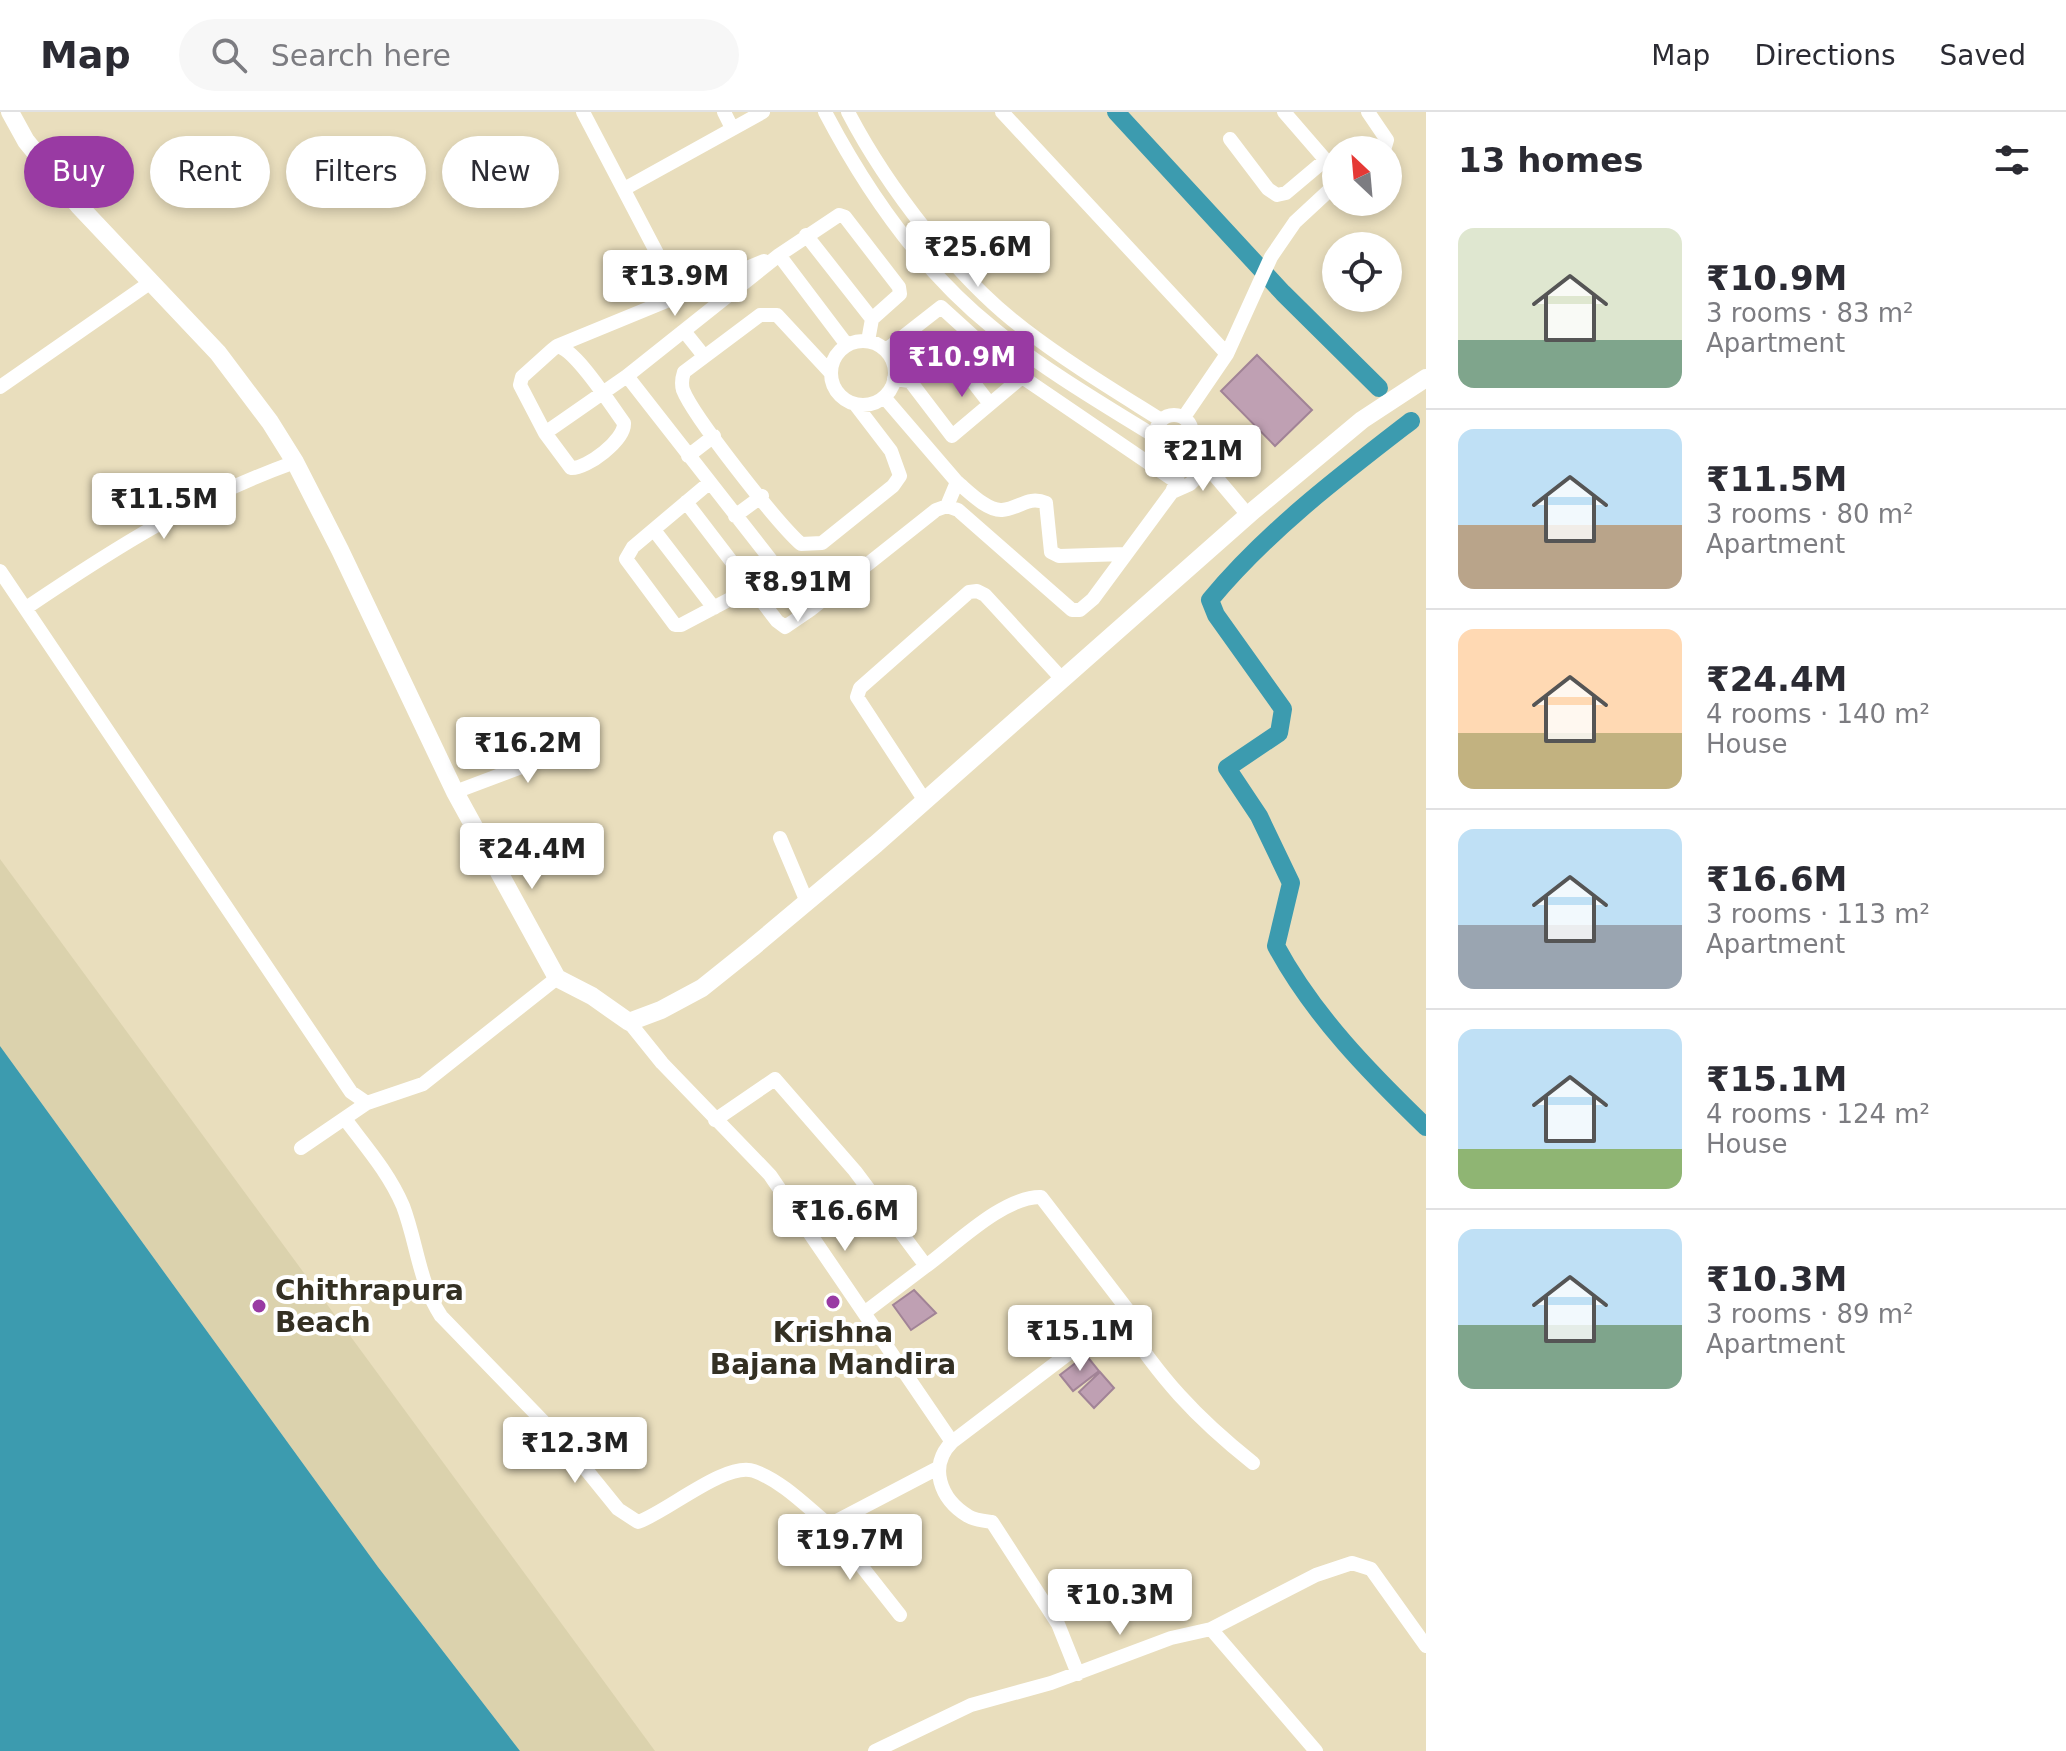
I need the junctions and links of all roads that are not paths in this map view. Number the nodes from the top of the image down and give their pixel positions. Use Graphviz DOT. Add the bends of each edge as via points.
graph roads {
  1 [pos="10,112"];
  2 [pos="583,112"];
  3 [pos="724,112"];
  4 [pos="763,112"];
  5 [pos="825,112"];
  6 [pos="848,112"];
  7 [pos="1002,112"];
  8 [pos="1284,112"];
  9 [pos="1368,112"];
  10 [pos="732,128"];
  11 [pos="1384,136"];
  12 [pos="1230,139"];
  13 [pos="1322,159"];
  14 [pos="1322,163"];
  15 [pos="624,189"];
  16 [pos="1322,197"];
  17 [pos="806,235"];
  18 [pos="779,255"];
  19 [pos="659,257"];
  20 [pos="972,280"];
  21 [pos="151,282"];
  22 [pos="956,295"];
  23 [pos="941,307"];
  24 [pos="872,319"];
  25 [pos="684,331"];
  26 [pos="868,341"];
  27 [pos="847,345"];
  28 [pos="557,346"];
  29 [pos="886,350"];
  30 [pos="1227,354"];
  31 [pos="704,356"];
  32 [pos="830,372"];
  33 [pos="627,376"];
  34 [pos="1022,377"];
  35 [pos="1426,378"];
  36 [pos="894,379"];
  37 [pos="910,381"];
  38 [pos="0,387"];
  39 [pos="602,394"];
  40 [pos="884,397"];
  41 [pos="855,404"];
  42 [pos="990,404"];
  43 [pos="1184,417"];
  44 [pos="1161,420"];
  45 [pos="545,433"];
  46 [pos="714,436"];
  47 [pos="952,436"];
  48 [pos="1156,437"];
  49 [pos="932,454"];
  50 [pos="688,456"];
  51 [pos="1198,456"];
  52 [pos="295,462"];
  53 [pos="957,482"];
  54 [pos="709,483"];
  55 [pos="1173,486"];
  56 [pos="762,496"];
  57 [pos="686,502"];
  58 [pos="947,506"];
  59 [pos="1248,515"];
  60 [pos="735,516"];
  61 [pos="654,530"];
  62 [pos="1126,554"];
  63 [pos="0,571"];
  64 [pos="751,588"];
  65 [pos="26,608"];
  66 [pos="714,608"];
  67 [pos="810,610"];
  68 [pos="1063,680"];
  69 [pos="588,742"];
  70 [pos="455,792"];
  71 [pos="925,801"];
  72 [pos="780,838"];
  73 [pos="807,902"];
  74 [pos="557,978"];
  75 [pos="629,1022"];
  76 [pos="367,1103"];
  77 [pos="345,1119"];
  78 [pos="715,1120"];
  79 [pos="301,1148"];
  80 [pos="926,1266"];
  81 [pos="864,1313"];
  82 [pos="1119,1315"];
  83 [pos="952,1442"];
  84 [pos="1253,1463"];
  85 [pos="936,1469"];
  86 [pos="829,1525"];
  87 [pos="900,1615"];
  88 [pos="1211,1629"];
  89 [pos="1426,1646"];
  90 [pos="1078,1674"];
  91 [pos="875,1751"];
  92 [pos="1316,1751"];
  1 -- 21 [label="street" via="26,141 79,206"];
  2 -- 15 [label="street"];
  3 -- 10 [label="street"];
  4 -- 10 [label="street"];
  5 -- 22 [label="street" via="866,186"];
  6 -- 20 [label="street" via="910,209"];
  7 -- 30 [label="street"];
  8 -- 13 [label="street"];
  9 -- 11 [label="street"];
  10 -- 15 [label="street"];
  12 -- 14 [label="street" via="1277,195"];
  15 -- 19 [label="street"];
  16 -- 30 [label="street" via="1295,222 1271,257"];
  17 -- 18 [label="street"];
  17 -- 24 [label="street"];
  17 -- 24 [label="street" via="832,216 845,217 895,279 900,294"];
  18 -- 25 [label="street"];
  18 -- 27 [label="street"];
  18 -- 28 [label="street"];
  20 -- 22 [label="street"];
  20 -- 44 [label="street" via="1022,328"];
  21 -- 38 [label="street"];
  21 -- 52 [label="street" via="218,353"];
  22 -- 23 [label="street"];
  22 -- 48 [label="street" via="1027,353"];
  23 -- 29 [label="street"];
  23 -- 34 [label="street"];
  24 -- 26 [label="street"];
  25 -- 31 [label="street"];
  25 -- 33 [label="street"];
  26 -- 27 [label="street"];
  26 -- 29 [label="street"];
  27 -- 32 [label="street"];
  28 -- 39 [label="street" via="569,351"];
  28 -- 45 [label="street" via="522,377 520,385"];
  29 -- 36 [label="street"];
  30 -- 43 [label="street"];
  31 -- 32 [label="street" via="768,313 777,315"];
  31 -- 46 [label="street" via="681,381"];
  32 -- 41 [label="street" via="837,392"];
  33 -- 39 [label="street"];
  33 -- 50 [label="street"];
  34 -- 42 [label="street"];
  34 -- 55 [label="street"];
  35 -- 59 [label="street" via="1362,420"];
  36 -- 37 [label="street"];
  36 -- 40 [label="street"];
  37 -- 42 [label="street" via="952,355"];
  37 -- 47 [label="street"];
  39 -- 45 [label="street"];
  39 -- 45 [label="street" via="624,423 624,432 585,464 571,468"];
  40 -- 41 [label="street"];
  40 -- 49 [label="street"];
  41 -- 56 [label="street" via="899,467 893,486 832,536 809,546 793,537"];
  42 -- 47 [label="street"];
  43 -- 44 [label="street"];
  43 -- 51 [label="street" via="1192,427"];
  44 -- 48 [label="street"];
  46 -- 50 [label="street"];
  46 -- 56 [label="street"];
  47 -- 49 [label="street"];
  48 -- 51 [label="street" via="1173,452"];
  49 -- 53 [label="street"];
  50 -- 54 [label="street"];
  51 -- 55 [label="street" via="1179,472"];
  51 -- 59 [label="street"];
  52 -- 65 [label="street" via="191,504"];
  52 -- 70 [label="street"];
  53 -- 58 [label="street"];
  53 -- 62 [label="street" via="993,508 1002,510 1030,499 1046,503 1051,552 1059,556"];
  54 -- 57 [label="street"];
  54 -- 60 [label="street"];
  55 -- 62 [label="street"];
  56 -- 60 [label="street"];
  57 -- 61 [label="street"];
  57 -- 64 [label="street"];
  58 -- 62 [label="street" via="1072,610 1089,604"];
  58 -- 67 [label="street"];
  59 -- 68 [label="street"];
  60 -- 67 [label="street"];
  61 -- 66 [label="street"];
  61 -- 66 [label="street" via="626,559 670,621 681,625"];
  63 -- 65 [label="street"];
  64 -- 66 [label="street"];
  64 -- 67 [label="street" via="785,627"];
  65 -- 76 [label="street" via="351,1092"];
  68 -- 71 [label="street"];
  68 -- 71 [label="street" via="985,595 969,592 860,688 857,697"];
  69 -- 70 [label="street"];
  70 -- 74 [label="street"];
  71 -- 73 [label="street"];
  72 -- 73 [label="street"];
  73 -- 75 [label="street" via="702,988"];
  74 -- 75 [label="street"];
  74 -- 76 [label="street" via="423,1084"];
  75 -- 78 [label="street"];
  76 -- 77 [label="street"];
  77 -- 79 [label="street"];
  77 -- 86 [label="street" via="390,1178 411,1228 429,1297 441,1316 567,1446 618,1509 638,1522 724,1474 751,1469 783,1487"];
  78 -- 80 [label="street" via="775,1079 855,1171"];
  78 -- 81 [label="street" via="770,1175"];
  80 -- 81 [label="street"];
  80 -- 82 [label="street" via="1010,1203 1041,1197 1127,1309"];
  81 -- 83 [label="street"];
  82 -- 83 [label="street"];
  82 -- 84 [label="street" via="1154,1368 1201,1421"];
  83 -- 85 [label="street"];
  85 -- 86 [label="street"];
  85 -- 90 [label="street" via="947,1495 969,1517 992,1522 1058,1624"];
  86 -- 87 [label="street"];
  88 -- 89 [label="street" via="1316,1575 1352,1563 1371,1569"];
  88 -- 90 [label="street" via="1171,1638"];
  88 -- 92 [label="street"];
  90 -- 91 [label="street" via="971,1705"];
}
